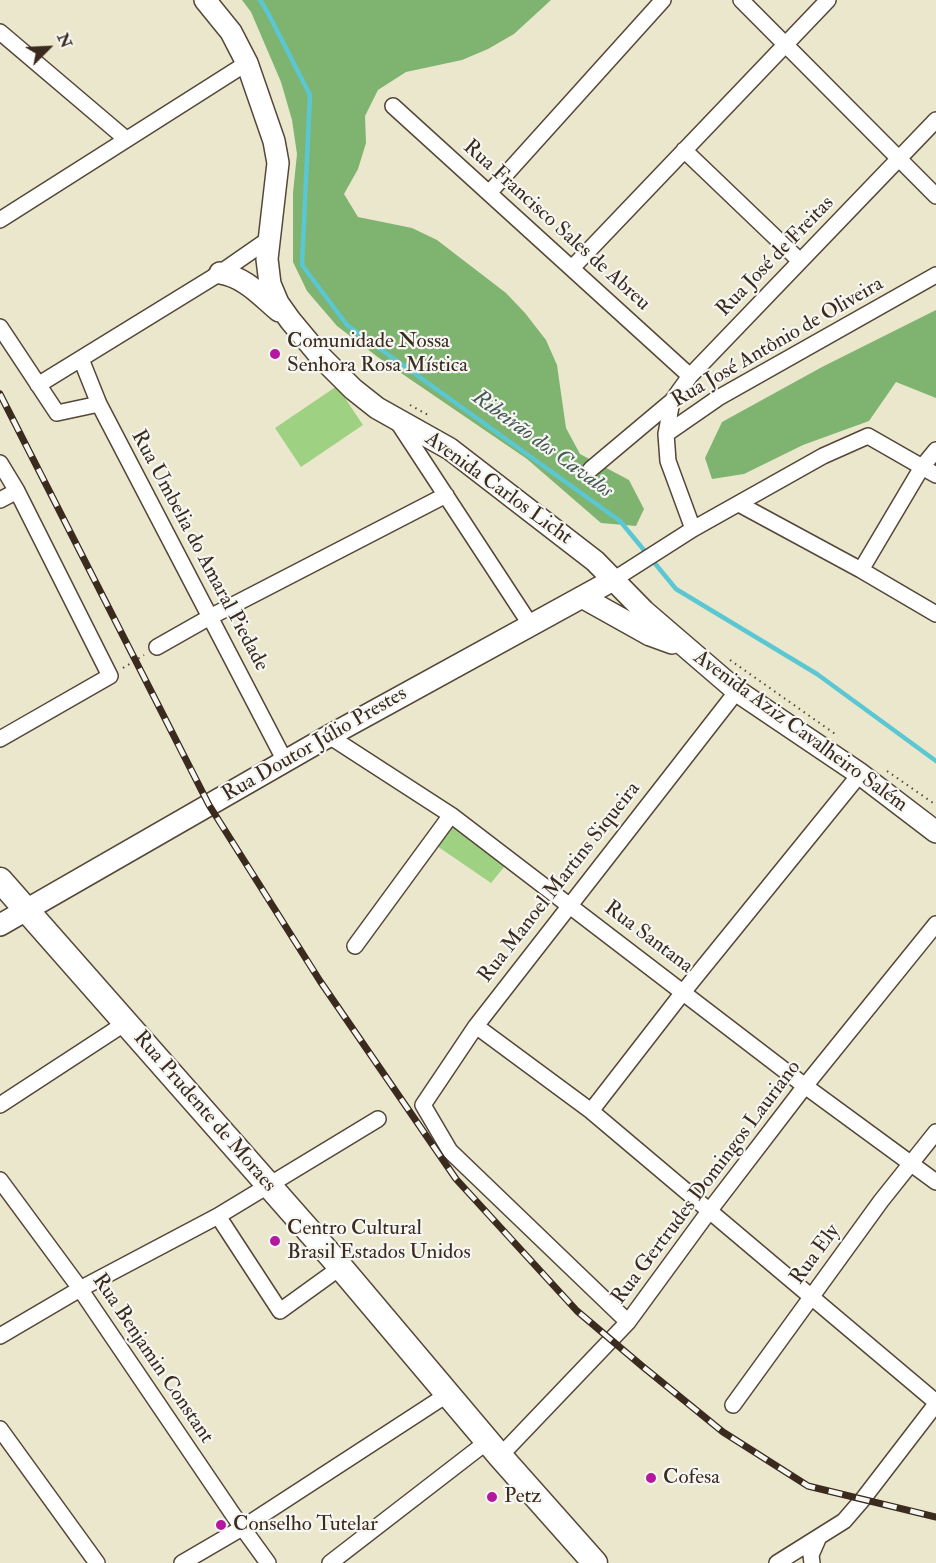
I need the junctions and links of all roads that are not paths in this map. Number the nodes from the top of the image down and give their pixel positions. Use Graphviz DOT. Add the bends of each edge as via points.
graph roads {
  1 [pos="205,0"];
  2 [pos="663,0"];
  3 [pos="741,0"];
  4 [pos="828,0"];
  5 [pos="0,32"];
  6 [pos="785,45"];
  7 [pos="247,63"];
  8 [pos="393,106"];
  9 [pos="936,120"];
  10 [pos="126,139"];
  11 [pos="684,150"];
  12 [pos="899,159"];
  13 [pos="489,193"];
  14 [pos="936,196"];
  15 [pos="0,220"];
  16 [pos="269,239"];
  17 [pos="800,261"];
  18 [pos="572,268"];
  19 [pos="220,273"];
  20 [pos="936,275"];
  21 [pos="290,320"];
  22 [pos="0,327"];
  23 [pos="81,359"];
  24 [pos="690,376"];
  25 [pos="38,385"];
  26 [pos="672,401"];
  27 [pos="99,404"];
  28 [pos="399,410"];
  29 [pos="666,434"];
  30 [pos="936,450"];
  31 [pos="0,463"];
  32 [pos="922,467"];
  33 [pos="591,469"];
  34 [pos="936,475"];
  35 [pos="17,491"];
  36 [pos="446,495"];
  37 [pos="0,500"];
  38 [pos="740,504"];
  39 [pos="693,529"];
  40 [pos="861,570"];
  41 [pos="613,580"];
  42 [pos="582,597"];
  43 [pos="936,614"];
  44 [pos="210,618"];
  45 [pos="530,624"];
  46 [pos="157,647"];
  47 [pos="685,648"];
  48 [pos="737,691"];
  49 [pos="1,735"];
  50 [pos="328,736"];
  51 [pos="285,761"];
  52 [pos="860,774"];
  53 [pos="452,815"];
  54 [pos="936,832"];
  55 [pos="0,880"];
  56 [pos="570,904"];
  57 [pos="27,910"];
  58 [pos="936,924"];
  59 [pos="0,925"];
  60 [pos="355,946"];
  61 [pos="684,991"];
  62 [pos="127,1022"];
  63 [pos="476,1026"];
  64 [pos="805,1086"];
  65 [pos="0,1105"];
  66 [pos="591,1111"];
  67 [pos="378,1119"];
  68 [pos="936,1132"];
  69 [pos="910,1163"];
  70 [pos="0,1180"];
  71 [pos="936,1182"];
  72 [pos="269,1187"];
  73 [pos="710,1210"];
  74 [pos="218,1216"];
  75 [pos="341,1268"];
  76 [pos="80,1289"];
  77 [pos="812,1297"];
  78 [pos="628,1322"];
  79 [pos="0,1336"];
  80 [pos="448,1394"];
  81 [pos="936,1403"];
  82 [pos="733,1405"];
  83 [pos="0,1430"];
  84 [pos="494,1448"];
  85 [pos="242,1528"];
  86 [pos="818,1539"];
  87 [pos="97,1563"];
  88 [pos="182,1563"];
  89 [pos="268,1563"];
  90 [pos="330,1563"];
  91 [pos="595,1563"];
  92 [pos="777,1563"];
  93 [pos="812,1563"];
  1 -- 7 [label="main road, Avenida Carlos Licht" via="231,32"];
  2 -- 13 [label="street"];
  3 -- 6 [label="street"];
  4 -- 6 [label="street"];
  5 -- 10 [label="street"];
  6 -- 11 [label="street"];
  6 -- 12 [label="street"];
  7 -- 10 [label="street"];
  7 -- 16 [label="main road, Avenida Carlos Licht" via="278,163"];
  8 -- 13 [label="street, Rua Francisco Sales de Abreu"];
  9 -- 12 [label="street, Rua José de Freitas"];
  10 -- 15 [label="street"];
  11 -- 17 [label="street"];
  11 -- 18 [label="street"];
  12 -- 14 [label="street"];
  12 -- 17 [label="street, Rua José de Freitas"];
  13 -- 18 [label="street, Rua Francisco Sales de Abreu"];
  16 -- 19 [label="street"];
  16 -- 21 [label="main road, Avenida Carlos Licht" via="270,284"];
  17 -- 24 [label="street, Rua José de Freitas"];
  18 -- 24 [label="street, Rua Francisco Sales de Abreu"];
  19 -- 21 [label="main road" via="245,282"];
  19 -- 23 [label="street"];
  20 -- 29 [label="street, Rua José Antônio de Oliveira" via="718,398"];
  21 -- 28 [label="main road, Avenida Carlos Licht" via="353,389 377,408"];
  22 -- 25 [label="street"];
  23 -- 25 [label="street"];
  23 -- 27 [label="street, Rua Umbelia do Amaral Piedade"];
  24 -- 26 [label="street, Rua José de Freitas"];
  25 -- 27 [label="street" via="57,413"];
  26 -- 29 [label="street, Rua José de Freitas"];
  26 -- 33 [label="street"];
  27 -- 44 [label="street, Rua Umbelia do Amaral Piedade"];
  28 -- 36 [label="street"];
  28 -- 41 [label="main road, Avenida Carlos Licht" via="595,561"];
  29 -- 39 [label="street, Rua José Antônio de Oliveira" via="668,461"];
  30 -- 32 [label="street"];
  31 -- 35 [label="street"];
  32 -- 34 [label="street"];
  32 -- 38 [label="street, Rua Doutor Júlio Prestes" via="868,436 823,456"];
  32 -- 40 [label="street"];
  35 -- 37 [label="street"];
  35 -- 49 [label="street" via="111,676"];
  36 -- 44 [label="street"];
  36 -- 45 [label="street"];
  38 -- 39 [label="street, Rua Doutor Júlio Prestes"];
  38 -- 40 [label="street"];
  39 -- 41 [label="street, Rua Doutor Júlio Prestes"];
  40 -- 43 [label="street"];
  41 -- 42 [label="main road, Rua Doutor Júlio Prestes"];
  41 -- 47 [label="main road, Avenida Aziz Cavalheiro Salém"];
  42 -- 45 [label="main road, Rua Doutor Júlio Prestes"];
  42 -- 47 [label="main road" via="650,635"];
  44 -- 46 [label="street"];
  44 -- 51 [label="street, Rua Umbelia do Amaral Piedade"];
  45 -- 50 [label="main road, Rua Doutor Júlio Prestes"];
  47 -- 48 [label="main road, Avenida Aziz Cavalheiro Salém"];
  48 -- 52 [label="main road, Avenida Aziz Cavalheiro Salém"];
  48 -- 56 [label="street, Rua Manoel Martins Siqueira"];
  50 -- 51 [label="main road, Rua Doutor Júlio Prestes"];
  50 -- 53 [label="street, Rua Santana"];
  51 -- 57 [label="main road, Rua Doutor Júlio Prestes"];
  52 -- 54 [label="main road, Avenida Aziz Cavalheiro Salém"];
  52 -- 61 [label="street"];
  53 -- 56 [label="street, Rua Santana"];
  53 -- 60 [label="street"];
  55 -- 57 [label="main road, Rua Prudente de Moraes"];
  56 -- 61 [label="street, Rua Santana"];
  56 -- 63 [label="street, Rua Manoel Martins Siqueira"];
  57 -- 59 [label="main road, Rua Doutor Júlio Prestes"];
  57 -- 62 [label="main road, Rua Prudente de Moraes"];
  58 -- 64 [label="street, Rua Gertrudes Domingos Lauriano"];
  61 -- 64 [label="street, Rua Santana"];
  61 -- 66 [label="street"];
  62 -- 65 [label="street"];
  62 -- 72 [label="main road, Rua Prudente de Moraes"];
  63 -- 66 [label="street"];
  63 -- 78 [label="street, Rua Manoel Martins Siqueira" via="423,1105 450,1151"];
  64 -- 69 [label="street, Rua Santana"];
  64 -- 73 [label="street, Rua Gertrudes Domingos Lauriano"];
  66 -- 73 [label="street"];
  67 -- 72 [label="street"];
  68 -- 69 [label="street, Rua Ely"];
  69 -- 71 [label="street, Rua Santana"];
  69 -- 77 [label="street, Rua Ely"];
  70 -- 76 [label="street, Rua Benjamin Constant"];
  72 -- 74 [label="street"];
  72 -- 75 [label="main road, Rua Prudente de Moraes"];
  73 -- 77 [label="street"];
  73 -- 78 [label="street, Rua Gertrudes Domingos Lauriano"];
  74 -- 75 [label="street" via="280,1311"];
  74 -- 76 [label="street"];
  75 -- 80 [label="main road, Rua Prudente de Moraes"];
  76 -- 79 [label="street"];
  76 -- 85 [label="street, Rua Benjamin Constant"];
  77 -- 81 [label="street"];
  77 -- 82 [label="street, Rua Ely"];
  78 -- 84 [label="street, Rua Gertrudes Domingos Lauriano"];
  80 -- 84 [label="main road, Rua Prudente de Moraes"];
  80 -- 85 [label="street"];
  81 -- 86 [label="street" via="854,1510"];
  83 -- 87 [label="street"];
  84 -- 90 [label="street, Rua Gertrudes Domingos Lauriano"];
  84 -- 91 [label="main road, Rua Prudente de Moraes"];
  85 -- 88 [label="street"];
  85 -- 89 [label="street, Rua Benjamin Constant"];
  86 -- 92 [label="street"];
  86 -- 93 [label="street"];
}
